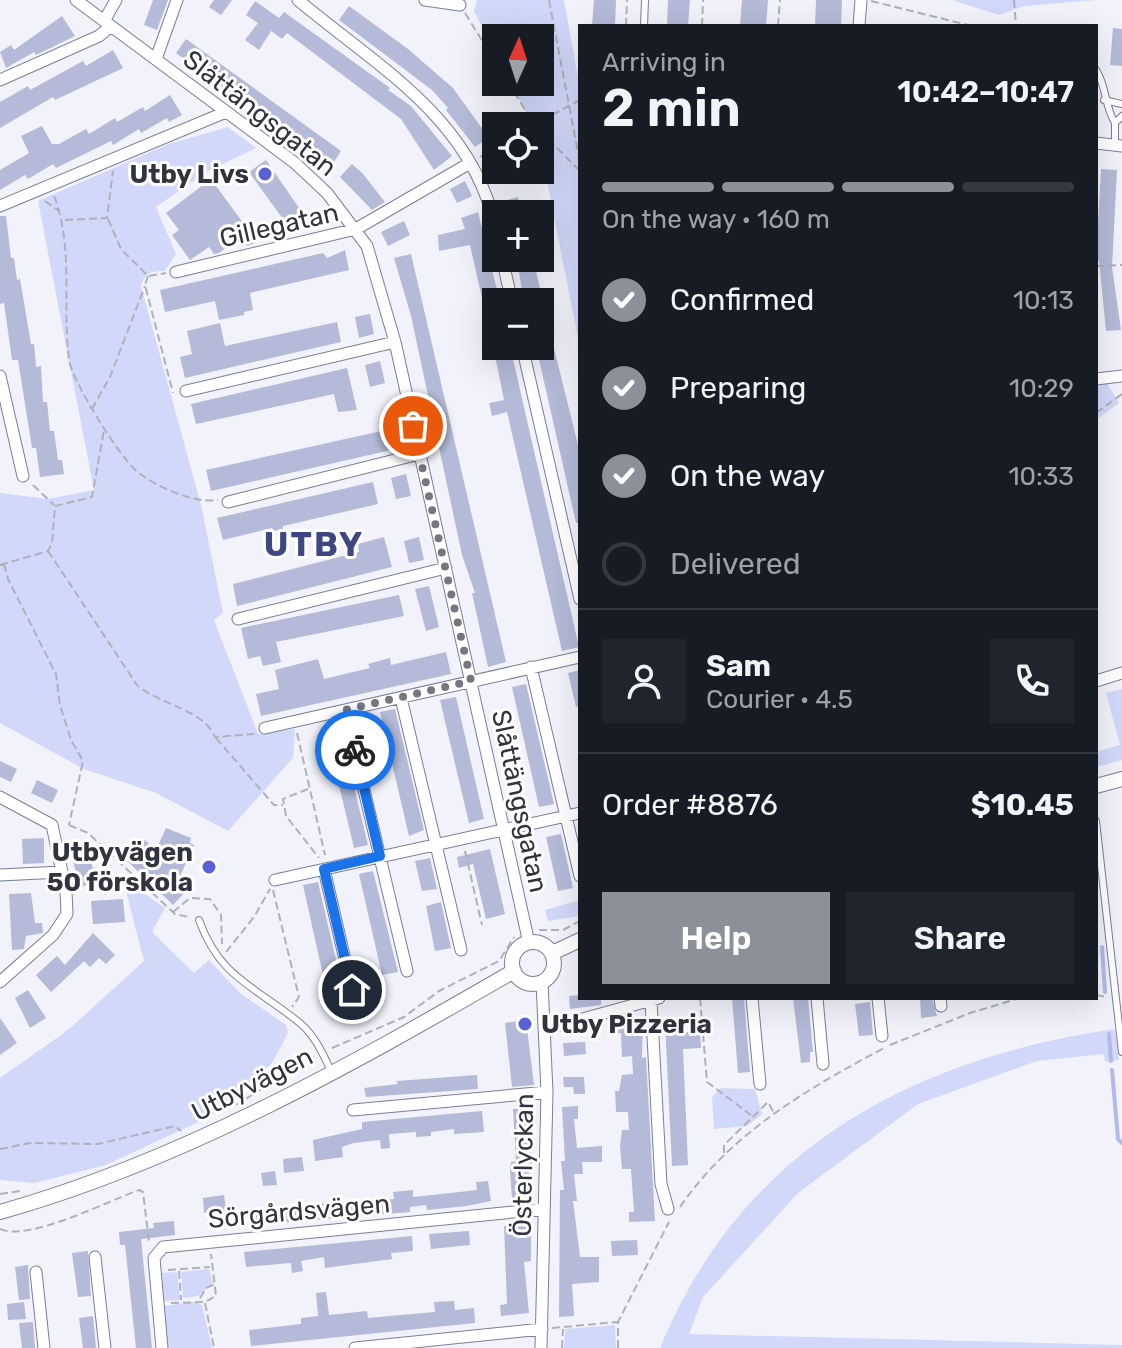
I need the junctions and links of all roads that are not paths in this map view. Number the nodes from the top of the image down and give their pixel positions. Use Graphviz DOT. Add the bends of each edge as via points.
graph roads {
  1 [pos="76,0"];
  2 [pos="116,0"];
  3 [pos="177,0"];
  4 [pos="298,0"];
  5 [pos="425,0"];
  6 [pos="645,0"];
  7 [pos="864,0"];
  8 [pos="460,5"];
  9 [pos="107,23"];
  10 [pos="644,24"];
  11 [pos="859,24"];
  12 [pos="156,59"];
  13 [pos="1098,73"];
  14 [pos="0,80"];
  15 [pos="1104,100"];
  16 [pos="1122,104"];
  17 [pos="226,112"];
  18 [pos="1122,116"];
  19 [pos="1115,123"];
  20 [pos="1098,143"];
  21 [pos="1119,146"];
  22 [pos="470,163"];
  23 [pos="485,200"];
  24 [pos="0,206"];
  25 [pos="356,229"];
  26 [pos="176,272"];
  27 [pos="395,342"];
  28 [pos="525,360"];
  29 [pos="0,376"];
  30 [pos="1122,376"];
  31 [pos="1098,379"];
  32 [pos="186,391"];
  33 [pos="419,454"];
  34 [pos="23,476"];
  35 [pos="228,502"];
  36 [pos="446,568"];
  37 [pos="578,590"];
  38 [pos="238,619"];
  39 [pos="578,657"];
  40 [pos="531,667"];
  41 [pos="1122,673"];
  42 [pos="1098,680"];
  43 [pos="471,681"];
  44 [pos="401,698"];
  45 [pos="345,710"];
  46 [pos="265,728"];
  47 [pos="1122,779"];
  48 [pos="1098,785"];
  49 [pos="0,797"];
  50 [pos="578,814"];
  51 [pos="564,817"];
  52 [pos="505,830"];
  53 [pos="1098,840"];
  54 [pos="436,844"];
  55 [pos="380,856"];
  56 [pos="324,869"];
  57 [pos="578,869"];
  58 [pos="61,872"];
  59 [pos="0,875"];
  60 [pos="275,880"];
  61 [pos="199,920"];
  62 [pos="528,938"];
  63 [pos="578,941"];
  64 [pos="461,950"];
  65 [pos="552,953"];
  66 [pos="407,971"];
  67 [pos="514,971"];
  68 [pos="0,982"];
  69 [pos="542,982"];
  70 [pos="352,990"];
  71 [pos="651,1000"];
  72 [pos="655,1000"];
  73 [pos="752,1000"];
  74 [pos="817,1000"];
  75 [pos="878,1000"];
  76 [pos="546,1029"];
  77 [pos="882,1036"];
  78 [pos="1122,1052"];
  79 [pos="823,1064"];
  80 [pos="331,1071"];
  81 [pos="760,1084"];
  82 [pos="547,1092"];
  83 [pos="353,1110"];
  84 [pos="544,1209"];
  85 [pos="0,1212"];
  86 [pos="672,1213"];
  87 [pos="95,1257"];
  88 [pos="36,1272"];
  89 [pos="542,1329"];
  90 [pos="44,1348"];
  91 [pos="105,1348"];
  92 [pos="162,1348"];
  93 [pos="355,1348"];
  94 [pos="541,1348"];
  1 -- 9 [label="street, Slåttängsgatan"];
  2 -- 9 [label="street"];
  3 -- 12 [label="street"];
  4 -- 22 [label="street" via="416,93"];
  5 -- 8 [label="street"];
  6 -- 10 [label="lane"];
  7 -- 11 [label="street"];
  9 -- 12 [label="street, Slåttängsgatan"];
  9 -- 14 [label="street" via="99,36"];
  12 -- 17 [label="street, Slåttängsgatan"];
  13 -- 15 [label="lane"];
  15 -- 16 [label="lane"];
  15 -- 19 [label="lane"];
  17 -- 24 [label="street"];
  17 -- 25 [label="street, Slåttängsgatan" via="310,175"];
  18 -- 19 [label="lane"];
  19 -- 21 [label="lane"];
  20 -- 21 [label="street"];
  22 -- 23 [label="street"];
  22 -- 25 [label="street, Gillegatan"];
  25 -- 26 [label="street, Gillegatan"];
  25 -- 27 [label="street, Slåttängsgatan" via="375,263"];
  27 -- 32 [label="street"];
  27 -- 33 [label="street, Slåttängsgatan"];
  28 -- 37 [label="street"];
  29 -- 34 [label="street"];
  30 -- 31 [label="street"];
  33 -- 35 [label="street"];
  33 -- 36 [label="street, Slåttängsgatan"];
  36 -- 38 [label="street"];
  36 -- 43 [label="street, Slåttängsgatan"];
  39 -- 40 [label="street"];
  40 -- 43 [label="street"];
  40 -- 51 [label="street"];
  41 -- 42 [label="street"];
  43 -- 44 [label="street"];
  43 -- 52 [label="street, Slåttängsgatan"];
  44 -- 45 [label="street"];
  44 -- 54 [label="street"];
  45 -- 46 [label="street"];
  45 -- 55 [label="street"];
  47 -- 48 [label="street"];
  49 -- 58 [label="street" via="52,825"];
  50 -- 51 [label="street"];
  51 -- 52 [label="street"];
  51 -- 57 [label="street"];
  52 -- 54 [label="street"];
  52 -- 62 [label="street, Slåttängsgatan"];
  53 -- 78 [label="lane"];
  54 -- 55 [label="street"];
  54 -- 64 [label="street"];
  55 -- 56 [label="street"];
  55 -- 66 [label="street"];
  56 -- 60 [label="street"];
  56 -- 70 [label="street"];
  58 -- 59 [label="street"];
  58 -- 68 [label="street" via="68,905 64,922"];
  61 -- 80 [label="lane" via="229,971 302,1025"];
  62 -- 65 [label="street"];
  62 -- 67 [label="street" via="514,954"];
  63 -- 65 [label="street"];
  65 -- 69 [label="street" via="554,968"];
  67 -- 69 [label="street" via="528,983"];
  67 -- 80 [label="street, Utbyvägen"];
  69 -- 76 [label="street, Österlyckan"];
  71 -- 76 [label="street"];
  72 -- 86 [label="street" via="661,1184"];
  73 -- 81 [label="street"];
  74 -- 79 [label="street"];
  75 -- 77 [label="street"];
  76 -- 82 [label="street, Österlyckan"];
  80 -- 85 [label="street, Utbyvägen" via="142,1164"];
  82 -- 83 [label="street"];
  82 -- 84 [label="street, Österlyckan"];
  84 -- 89 [label="street, Österlyckan"];
  84 -- 92 [label="street, Sörgårdsvägen" via="173,1245 156,1253"];
  87 -- 91 [label="street"];
  88 -- 90 [label="street"];
  89 -- 93 [label="street"];
  89 -- 94 [label="street, Österlyckan"];
}
